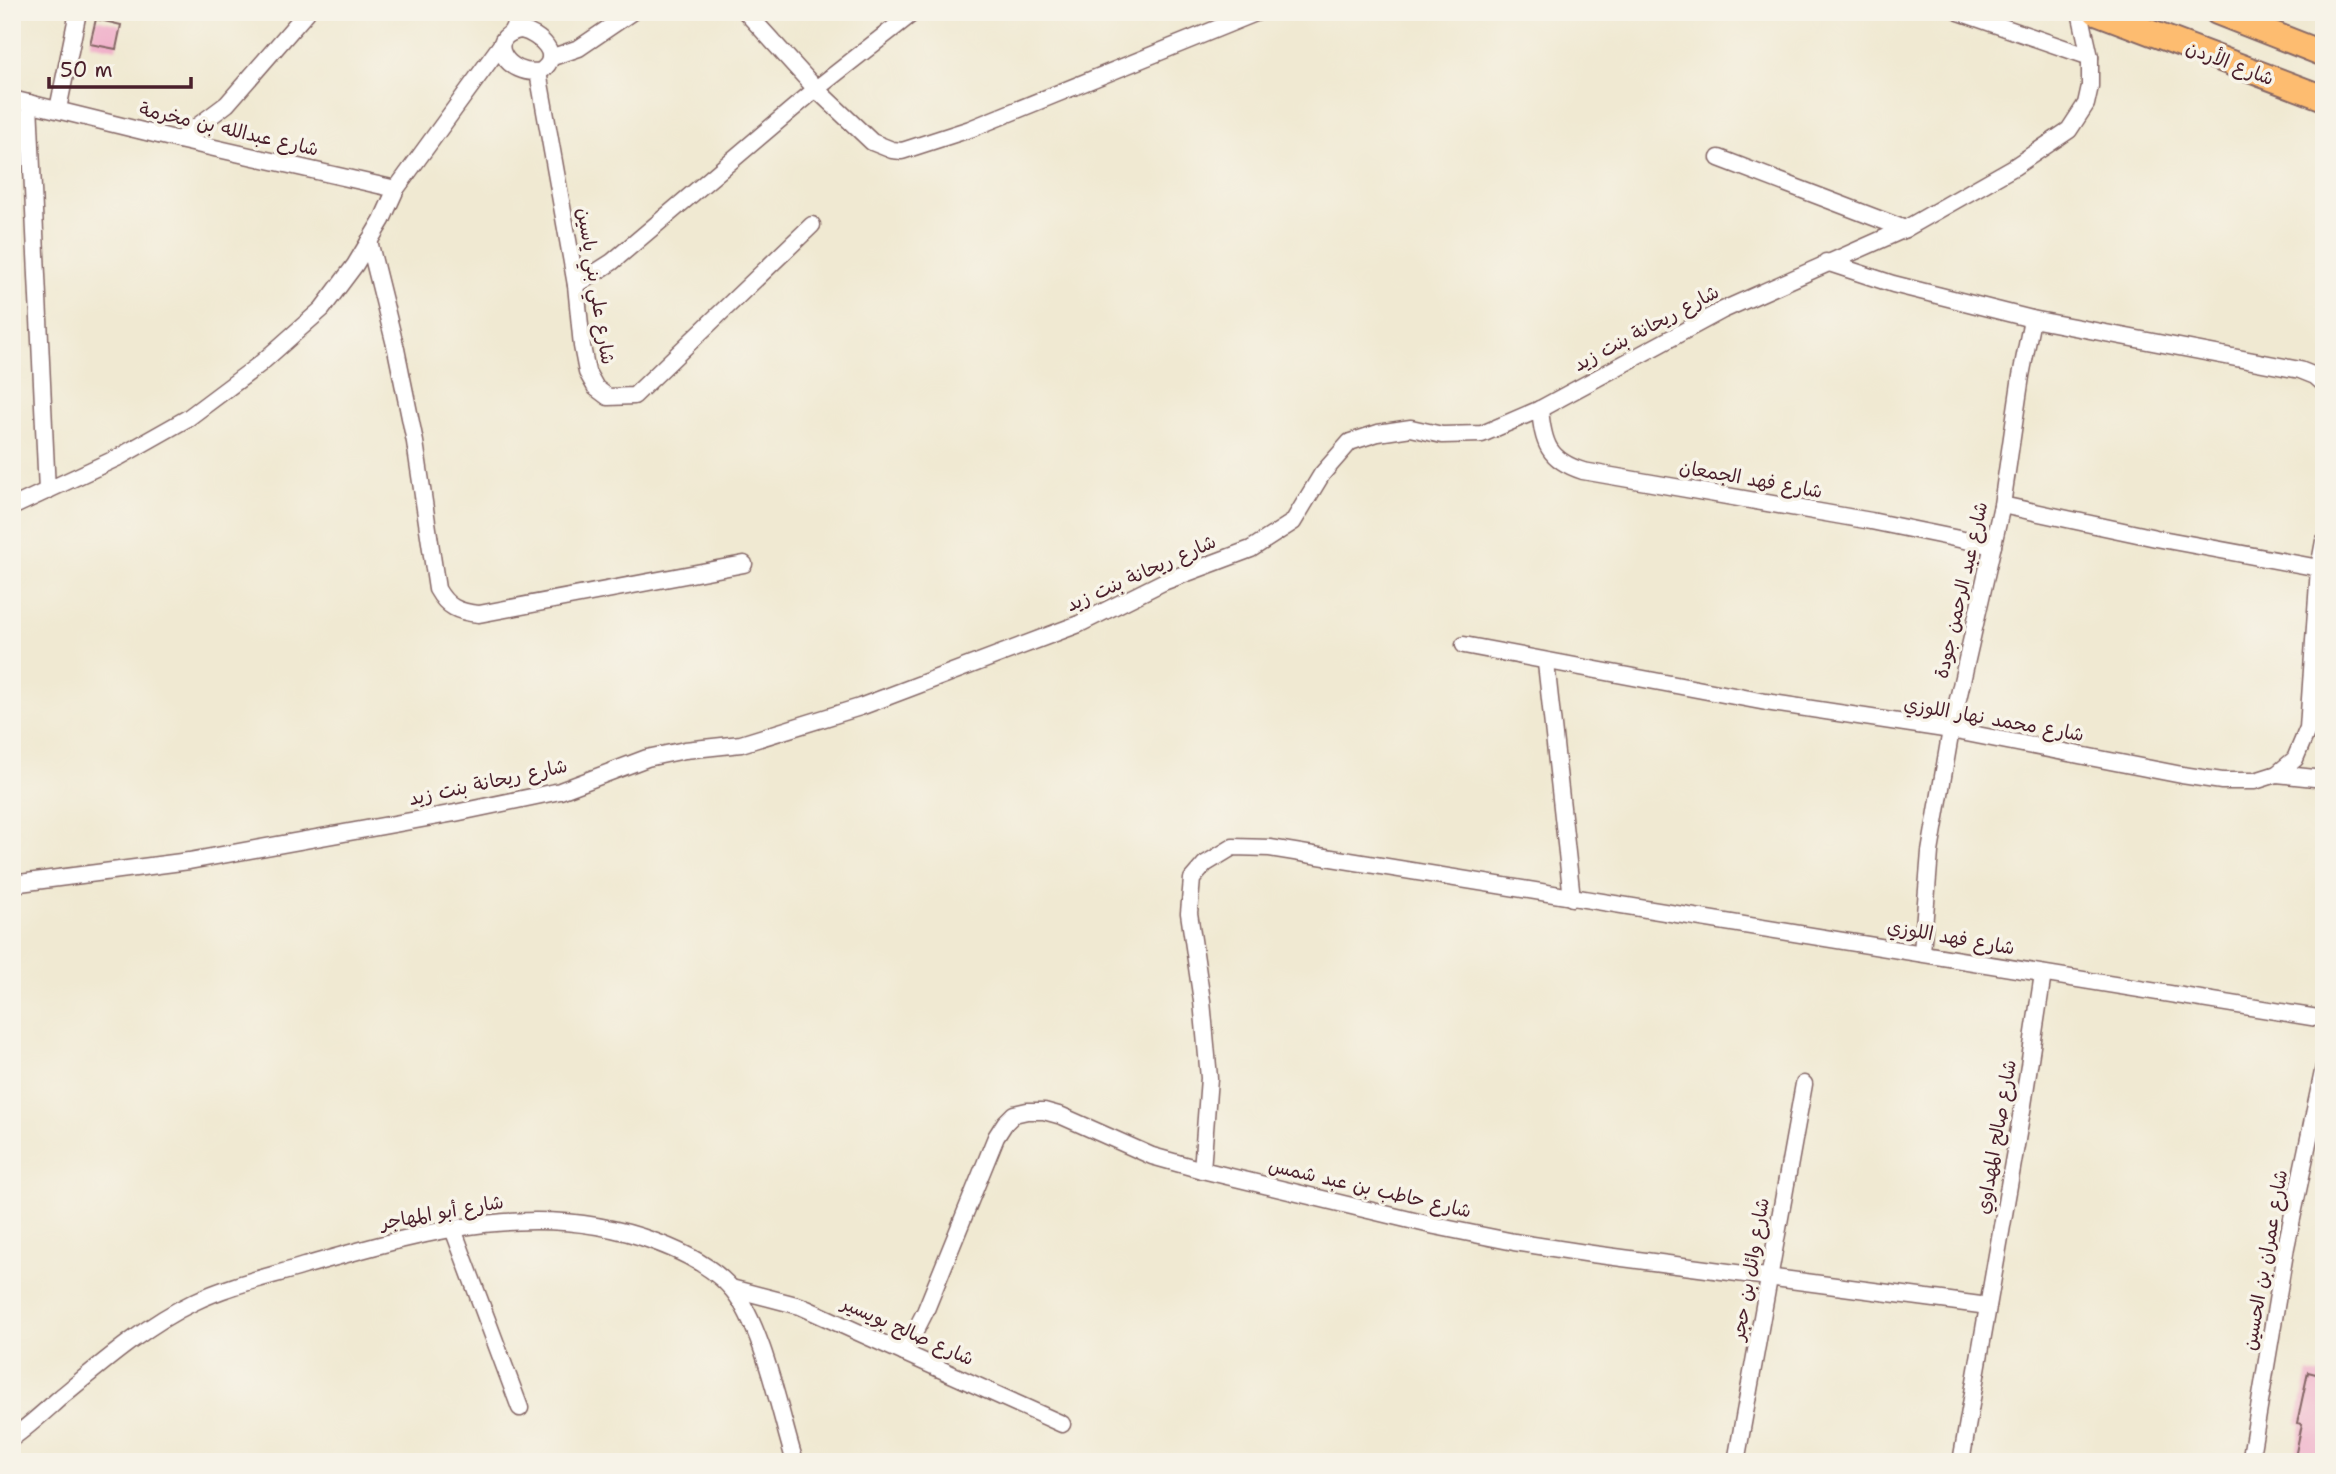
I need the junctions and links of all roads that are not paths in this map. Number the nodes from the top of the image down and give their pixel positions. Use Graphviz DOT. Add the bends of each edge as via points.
graph roads {
  1 [pos="78,12"];
  2 [pos="307,12"];
  3 [pos="521,12"];
  4 [pos="632,12"];
  5 [pos="746,12"];
  6 [pos="914,12"];
  7 [pos="1258,12"];
  8 [pos="1959,12"];
  9 [pos="2080,12"];
  10 [pos="2096,12"];
  11 [pos="2217,12"];
  12 [pos="506,39"];
  13 [pos="2324,54"];
  14 [pos="2090,57"];
  15 [pos="550,58"];
  16 [pos="538,72"];
  17 [pos="816,89"];
  18 [pos="2324,98"];
  19 [pos="12,99"];
  20 [pos="29,103"];
  21 [pos="58,109"];
  22 [pos="179,140"];
  23 [pos="1719,158"];
  24 [pos="396,189"];
  25 [pos="812,225"];
  26 [pos="1905,229"];
  27 [pos="369,241"];
  28 [pos="1826,262"];
  29 [pos="576,285"];
  30 [pos="2032,319"];
  31 [pos="2321,379"];
  32 [pos="1540,409"];
  33 [pos="47,491"];
  34 [pos="2002,505"];
  35 [pos="12,508"];
  36 [pos="2324,541"];
  37 [pos="1993,546"];
  38 [pos="744,564"];
  39 [pos="2319,568"];
  40 [pos="1464,645"];
  41 [pos="1546,663"];
  42 [pos="1951,730"];
  43 [pos="2277,774"];
  44 [pos="2324,779"];
  45 [pos="12,884"];
  46 [pos="1572,898"];
  47 [pos="1922,953"];
  48 [pos="2043,974"];
  49 [pos="2324,1019"];
  50 [pos="2324,1067"];
  51 [pos="1804,1084"];
  52 [pos="1202,1170"];
  53 [pos="453,1229"];
  54 [pos="1770,1276"];
  55 [pos="731,1288"];
  56 [pos="1988,1307"];
  57 [pos="904,1353"];
  58 [pos="520,1408"];
  59 [pos="1062,1424"];
  60 [pos="12,1438"];
  61 [pos="794,1458"];
  62 [pos="811,1462"];
  63 [pos="1736,1462"];
  64 [pos="1961,1462"];
  65 [pos="2250,1462"];
  1 -- 21 [label="street"];
  2 -- 22 [label="street" via="227,104"];
  3 -- 12 [label="street"];
  4 -- 15 [label="street" via="579,48"];
  5 -- 17 [label="street"];
  6 -- 17 [label="street"];
  7 -- 17 [label="street" via="970,129 902,151 872,142"];
  8 -- 14 [label="street"];
  9 -- 14 [label="street, شارع ريحانة بنت زيد"];
  10 -- 18 [label="highway, شارع الأردن"];
  11 -- 13 [label="highway"];
  12 -- 15 [label="street" via="521,30 535,34 546,44"];
  12 -- 16 [label="street" via="504,56 514,67"];
  12 -- 24 [label="street"];
  14 -- 26 [label="street, شارع ريحانة بنت زيد" via="2086,104 2069,130"];
  15 -- 16 [label="street" via="547,67"];
  16 -- 29 [label="street, شارع علي بني ياسين"];
  17 -- 29 [label="street" via="612,262"];
  19 -- 20 [label="street, شارع عبدالله بن مخرمة"];
  20 -- 21 [label="street, شارع عبدالله بن مخرمة"];
  20 -- 33 [label="street"];
  21 -- 22 [label="street, شارع عبدالله بن مخرمة"];
  22 -- 24 [label="street, شارع عبدالله بن مخرمة"];
  23 -- 26 [label="street"];
  24 -- 27 [label="street"];
  25 -- 29 [label="street, شارع علي بني ياسين" via="634,396 608,397 587,372"];
  26 -- 28 [label="street, شارع ريحانة بنت زيد"];
  27 -- 33 [label="street" via="322,309 261,364 188,418"];
  27 -- 38 [label="street" via="393,335 437,589 444,602 460,612 478,614"];
  28 -- 30 [label="street"];
  28 -- 32 [label="street, شارع ريحانة بنت زيد" via="1723,310"];
  30 -- 31 [label="street" via="2300,370"];
  30 -- 34 [label="street, شارع عبد الرحمن جودة"];
  32 -- 37 [label="street, شارع فهد الجمعان" via="1546,444 1569,467"];
  32 -- 45 [label="street, شارع ريحانة بنت زيد" via="1482,434 1443,435 1411,428 1350,442 1322,474 1293,522 1251,549 1163,582 1079,624 860,708 741,744 648,758 560,791 455,813 189,861"];
  33 -- 35 [label="street"];
  34 -- 37 [label="street, شارع عبد الرحمن جودة"];
  34 -- 39 [label="street"];
  36 -- 39 [label="street"];
  37 -- 42 [label="street, شارع عبد الرحمن جودة"];
  39 -- 43 [label="street" via="2308,727 2295,759"];
  40 -- 41 [label="street, شارع محمد نهار اللوزي"];
  41 -- 42 [label="street, شارع محمد نهار اللوزي"];
  41 -- 46 [label="street"];
  42 -- 43 [label="street, شارع محمد نهار اللوزي" via="2222,781 2255,781"];
  42 -- 47 [label="street, شارع عبد الرحمن جودة" via="1930,852"];
  43 -- 44 [label="street, شارع محمد نهار اللوزي"];
  46 -- 47 [label="street, شارع فهد اللوزي"];
  46 -- 52 [label="street, شارع فهد اللوزي" via="1270,848 1233,847 1205,864 1192,878 1189,913 1209,1078"];
  47 -- 48 [label="street, شارع فهد اللوزي"];
  48 -- 49 [label="street, شارع فهد اللوزي"];
  48 -- 56 [label="street, شارع صالح المهداوي"];
  50 -- 65 [label="street, شارع عمران بن الحسين" via="2286,1247"];
  51 -- 54 [label="street, شارع وائل بن حجر"];
  52 -- 54 [label="street, شارع حاطب بن عبد شمس" via="1514,1242"];
  52 -- 57 [label="street, شارع حاطب بن عبد شمس" via="1152,1156 1062,1116 1044,1111 1014,1114 996,1137"];
  53 -- 55 [label="street, شارع أبو المهاجر" via="524,1219 570,1220 614,1228 678,1250"];
  53 -- 58 [label="street"];
  53 -- 60 [label="street, شارع أبو المهاجر" via="248,1281 194,1302 127,1345"];
  54 -- 56 [label="street, شارع حاطب بن عبد شمس"];
  54 -- 63 [label="street, شارع وائل بن حجر"];
  55 -- 57 [label="street, شارع صالح بويسير" via="800,1306"];
  55 -- 61 [label="street, شارع أبو المهاجر" via="752,1325"];
  56 -- 64 [label="street"];
  57 -- 59 [label="street, شارع صالح بويسير"];
  61 -- 62 [label="street"];
}
